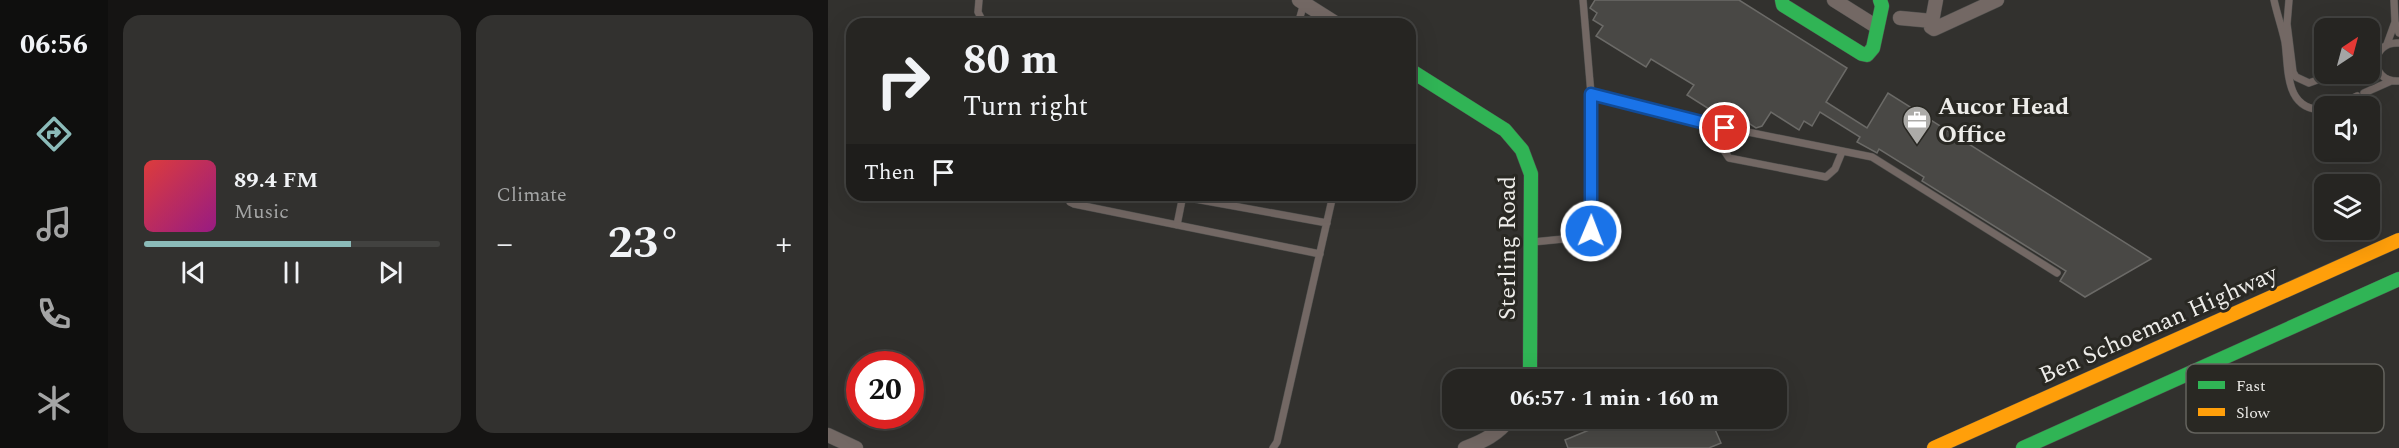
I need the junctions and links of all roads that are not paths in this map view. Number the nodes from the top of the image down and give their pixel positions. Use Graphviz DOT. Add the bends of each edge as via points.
graph roads {
  1 [pos="979,0"];
  2 [pos="1583,0"];
  3 [pos="1782,0"];
  4 [pos="1834,0"];
  5 [pos="1880,0"];
  6 [pos="1935,0"];
  7 [pos="1997,0"];
  8 [pos="2274,0"];
  9 [pos="2289,0"];
  10 [pos="2394,0"];
  11 [pos="1302,2"];
  12 [pos="981,18"];
  13 [pos="1299,18"];
  14 [pos="1327,18"];
  15 [pos="1900,18"];
  16 [pos="1932,21"];
  17 [pos="2395,22"];
  18 [pos="1877,27"];
  19 [pos="2399,33"];
  20 [pos="2399,43"];
  21 [pos="2387,44"];
  22 [pos="2380,50"];
  23 [pos="1416,74"];
  24 [pos="2380,74"];
  25 [pos="2314,80"];
  26 [pos="2395,81"];
  27 [pos="1591,94"];
  28 [pos="2359,96"];
  29 [pos="2314,109"];
  30 [pos="1725,128"];
  31 [pos="1842,152"];
  32 [pos="1070,201"];
  33 [pos="1182,201"];
  34 [pos="1210,201"];
  35 [pos="1332,201"];
  36 [pos="1327,223"];
  37 [pos="1177,225"];
  38 [pos="2399,240"];
  39 [pos="1531,243"];
  40 [pos="1320,254"];
  41 [pos="2057,273"];
  42 [pos="2399,279"];
  43 [pos="2210,364"];
  44 [pos="1530,369"];
  45 [pos="2186,375"];
  46 [pos="1501,429"];
  47 [pos="828,435"];
  48 [pos="1276,446"];
  49 [pos="856,448"];
  50 [pos="1465,448"];
  51 [pos="1934,448"];
  52 [pos="2023,448"];
  1 -- 12 [label="lane"];
  2 -- 27 [label="lane"];
  3 -- 18 [label="main road" via="1783,5 1862,54 1867,55 1873,48"];
  4 -- 18 [label="street"];
  5 -- 18 [label="main road"];
  6 -- 16 [label="street"];
  7 -- 16 [label="street" via="1934,29"];
  8 -- 29 [label="lane" via="2285,42 2287,75 2301,103"];
  9 -- 25 [label="lane" via="2287,24 2293,72 2296,77"];
  10 -- 17 [label="lane"];
  11 -- 13 [label="lane"];
  11 -- 14 [label="street"];
  15 -- 16 [label="street"];
  17 -- 19 [label="lane"];
  17 -- 21 [label="lane"];
  20 -- 21 [label="lane"];
  21 -- 22 [label="lane"];
  23 -- 39 [label="main road, Sterling Road" via="1505,130 1523,149 1531,174"];
  24 -- 26 [label="lane"];
  26 -- 28 [label="lane"];
  27 -- 30 [label="lane"];
  27 -- 39 [label="lane" via="1591,231 1584,237"];
  30 -- 31 [label="lane"];
  30 -- 31 [label="lane" via="1723,149 1729,158 1769,167 1826,177"];
  31 -- 41 [label="lane" via="1882,162"];
  32 -- 37 [label="lane"];
  33 -- 37 [label="lane"];
  34 -- 36 [label="lane"];
  35 -- 36 [label="lane"];
  36 -- 40 [label="lane"];
  37 -- 40 [label="lane"];
  38 -- 51 [label="main road, Ben Schoeman Highway"];
  39 -- 44 [label="main road, Sterling Road"];
  40 -- 48 [label="lane"];
  42 -- 43 [label="main road"];
  45 -- 52 [label="main road"];
  46 -- 50 [label="street" via="1484,442"];
  47 -- 49 [label="street"];
}
